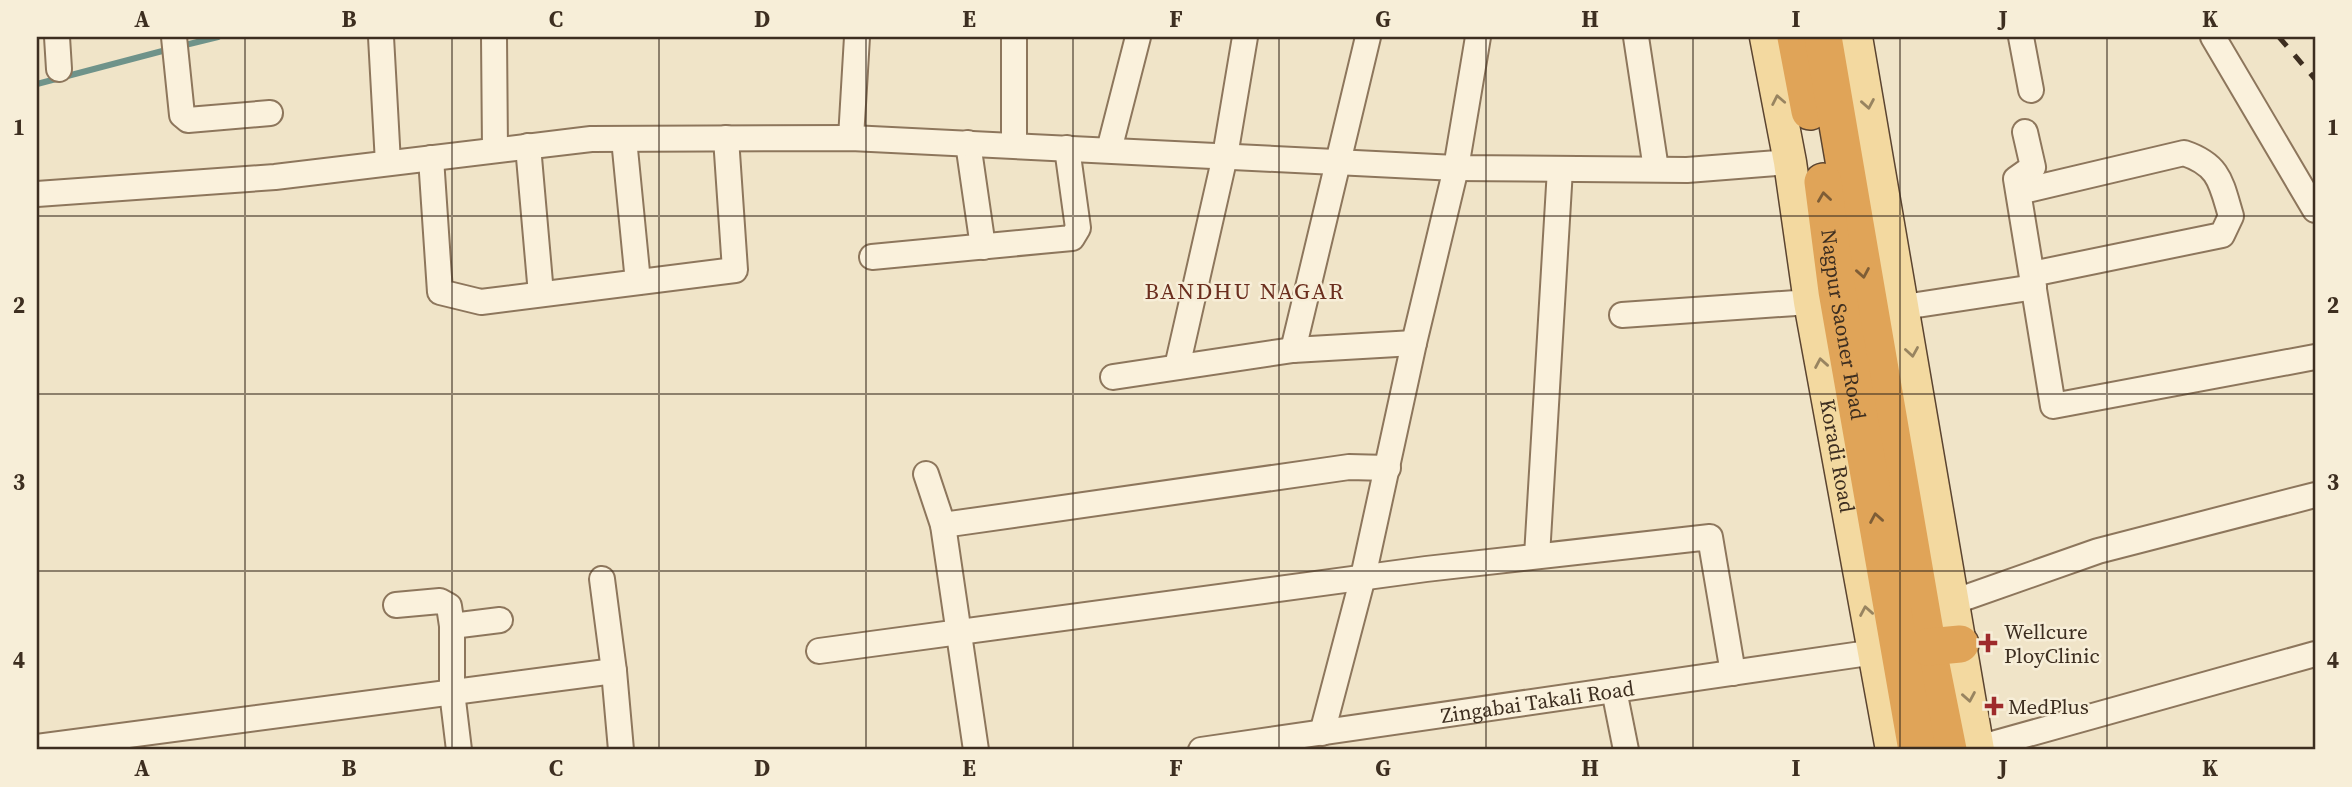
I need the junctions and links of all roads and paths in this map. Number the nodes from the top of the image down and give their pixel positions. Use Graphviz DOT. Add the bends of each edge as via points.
graph roads {
  1 [pos="58,37"];
  2 [pos="381,37"];
  3 [pos="494,37"];
  4 [pos="857,37"];
  5 [pos="1014,37"];
  6 [pos="1138,37"];
  7 [pos="1245,37"];
  8 [pos="1368,37"];
  9 [pos="1478,37"];
  10 [pos="1636,37"];
  11 [pos="1766,37"];
  12 [pos="1796,37"];
  13 [pos="1822,37"];
  14 [pos="1857,37"];
  15 [pos="2021,37"];
  16 [pos="2213,37"];
  17 [pos="174,38"];
  18 [pos="60,69"];
  19 [pos="2031,90"];
  20 [pos="270,113"];
  21 [pos="2025,132"];
  22 [pos="726,138"];
  23 [pos="851,138"];
  24 [pos="624,139"];
  25 [pos="968,143"];
  26 [pos="1014,145"];
  27 [pos="528,146"];
  28 [pos="1067,148"];
  29 [pos="495,150"];
  30 [pos="1110,150"];
  31 [pos="1225,156"];
  32 [pos="430,158"];
  33 [pos="1338,162"];
  34 [pos="1790,162"];
  35 [pos="388,163"];
  36 [pos="1456,168"];
  37 [pos="1560,169"];
  38 [pos="1656,169"];
  39 [pos="2019,192"];
  40 [pos="37,194"];
  41 [pos="2315,210"];
  42 [pos="983,247"];
  43 [pos="872,257"];
  44 [pos="2033,280"];
  45 [pos="638,282"];
  46 [pos="541,294"];
  47 [pos="1810,302"];
  48 [pos="1904,307"];
  49 [pos="1622,315"];
  50 [pos="1414,343"];
  51 [pos="1293,350"];
  52 [pos="2315,357"];
  53 [pos="1177,367"];
  54 [pos="1113,376"];
  55 [pos="1388,468"];
  56 [pos="926,474"];
  57 [pos="2315,495"];
  58 [pos="943,525"];
  59 [pos="1537,556"];
  60 [pos="1363,577"];
  61 [pos="602,579"];
  62 [pos="396,605"];
  63 [pos="1922,606"];
  64 [pos="500,620"];
  65 [pos="452,626"];
  66 [pos="959,632"];
  67 [pos="820,651"];
  68 [pos="1915,652"];
  69 [pos="2315,654"];
  70 [pos="614,671"];
  71 [pos="1733,673"];
  72 [pos="1614,690"];
  73 [pos="452,692"];
  74 [pos="1322,733"];
  75 [pos="37,747"];
  76 [pos="1242,747"];
  77 [pos="1968,749"];
  78 [pos="459,750"];
  79 [pos="621,750"];
  80 [pos="976,750"];
  81 [pos="1201,750"];
  82 [pos="1626,750"];
  83 [pos="1892,750"];
  84 [pos="1917,750"];
  1 -- 18 [label="street"];
  2 -- 35 [label="street"];
  3 -- 29 [label="street"];
  4 -- 23 [label="street"];
  5 -- 26 [label="street"];
  6 -- 30 [label="street"];
  7 -- 31 [label="street"];
  8 -- 33 [label="street"];
  9 -- 36 [label="street"];
  10 -- 38 [label="street"];
  34 -- 11 [label="main road, Koradi Road, one-way"];
  63 -- 12 [label="highway, Nagpur Saoner Road, one-way" via="1838,291"];
  13 -- 63 [label="highway, Nagpur Saoner Road, one-way"];
  14 -- 48 [label="main road, one-way"];
  15 -- 19 [label="street"];
  16 -- 41 [label="street"];
  17 -- 20 [label="street" via="180,108 188,120"];
  21 -- 39 [label="street" via="2033,167 2017,179"];
  22 -- 23 [label="street"];
  22 -- 24 [label="street"];
  22 -- 45 [label="street" via="735,270"];
  23 -- 25 [label="street"];
  24 -- 27 [label="street"];
  24 -- 45 [label="street"];
  25 -- 26 [label="street"];
  25 -- 42 [label="street"];
  26 -- 28 [label="street"];
  27 -- 29 [label="street"];
  27 -- 46 [label="street"];
  28 -- 30 [label="street"];
  28 -- 42 [label="street" via="1078,228 1072,238"];
  29 -- 32 [label="street"];
  30 -- 31 [label="street"];
  31 -- 33 [label="street"];
  31 -- 53 [label="street"];
  32 -- 35 [label="street"];
  32 -- 46 [label="street" via="440,292 481,302"];
  33 -- 36 [label="street"];
  33 -- 51 [label="street"];
  34 -- 38 [label="street"];
  34 -- 47 [label="main road, Koradi Road"];
  35 -- 40 [label="street" via="275,177"];
  36 -- 37 [label="street"];
  36 -- 50 [label="street"];
  37 -- 38 [label="street"];
  37 -- 59 [label="street"];
  39 -- 44 [label="street"];
  39 -- 44 [label="street" via="2184,153 2204,160 2219,177 2231,216 2222,235"];
  42 -- 43 [label="street"];
  44 -- 48 [label="street"];
  44 -- 52 [label="street" via="2053,406"];
  45 -- 46 [label="street"];
  47 -- 49 [label="street"];
  68 -- 47 [label="main road, Koradi Road, one-way"];
  48 -- 63 [label="main road, one-way"];
  50 -- 51 [label="street"];
  50 -- 55 [label="street"];
  51 -- 53 [label="street"];
  53 -- 54 [label="street"];
  55 -- 58 [label="street" via="1349,467"];
  55 -- 60 [label="street"];
  56 -- 58 [label="street"];
  57 -- 63 [label="street" via="2098,551"];
  58 -- 66 [label="street"];
  59 -- 60 [label="street"];
  59 -- 71 [label="street" via="1710,537"];
  60 -- 66 [label="street"];
  60 -- 74 [label="street"];
  61 -- 70 [label="street"];
  62 -- 65 [label="street" via="440,601 449,606"];
  63 -- 68 [label="highway, Koradi Road"];
  63 -- 68 [label="main road"];
  64 -- 65 [label="street"];
  65 -- 73 [label="street"];
  66 -- 67 [label="street"];
  66 -- 80 [label="street"];
  68 -- 71 [label="street, Zingabai Takali Road"];
  68 -- 77 [label="highway, one-way"];
  68 -- 83 [label="main road, Koradi Road"];
  68 -- 84 [label="highway"];
  69 -- 77 [label="street"];
  70 -- 73 [label="street"];
  70 -- 79 [label="street"];
  71 -- 72 [label="street, Zingabai Takali Road"];
  72 -- 74 [label="street, Zingabai Takali Road"];
  72 -- 82 [label="street"];
  73 -- 75 [label="street"];
  73 -- 78 [label="street"];
  74 -- 76 [label="street, Zingabai Takali Road"];
  76 -- 81 [label="street, Zingabai Takali Road"];
}
